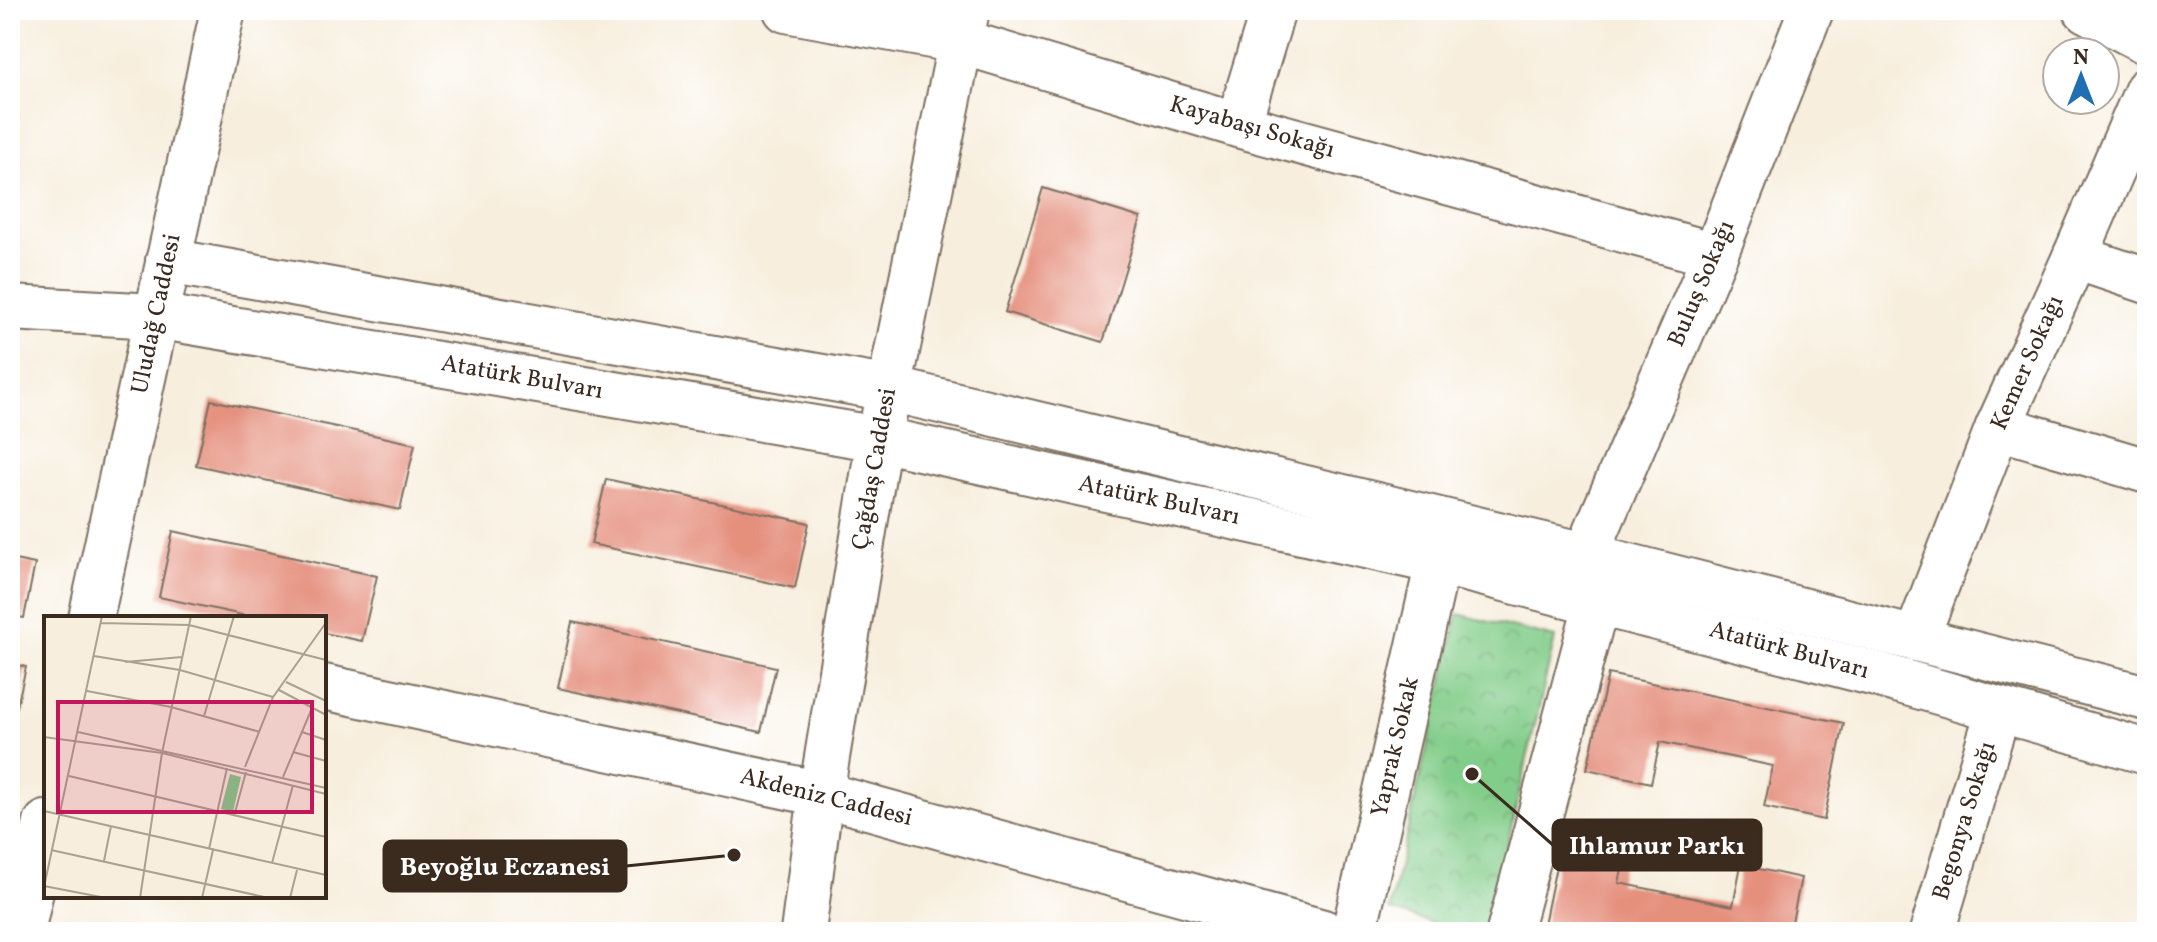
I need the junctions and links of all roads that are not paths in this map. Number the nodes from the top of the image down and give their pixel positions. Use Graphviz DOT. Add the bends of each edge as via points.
graph roads {
  1 [pos="223,10"];
  2 [pos="786,10"];
  3 [pos="1273,10"];
  4 [pos="1811,10"];
  5 [pos="2086,10"];
  6 [pos="963,26"];
  7 [pos="2147,42"];
  8 [pos="2147,90"];
  9 [pos="1238,125"];
  10 [pos="1715,255"];
  11 [pos="2075,257"];
  12 [pos="168,261"];
  13 [pos="2147,281"];
  14 [pos="10,308"];
  15 [pos="156,316"];
  16 [pos="890,389"];
  17 [pos="1998,427"];
  18 [pos="879,439"];
  19 [pos="2147,471"];
  20 [pos="1586,555"];
  21 [pos="1438,562"];
  22 [pos="1597,601"];
  23 [pos="91,616"];
  24 [pos="1916,639"];
  25 [pos="326,687"];
  26 [pos="2147,698"];
  27 [pos="1998,711"];
  28 [pos="2147,752"];
  29 [pos="821,794"];
  30 [pos="44,832"];
  31 [pos="22,932"];
  32 [pos="803,932"];
  33 [pos="1323,932"];
  34 [pos="1354,932"];
  35 [pos="1509,932"];
  36 [pos="1932,932"];
  1 -- 12 [label="street, Uludağ Caddesi"];
  2 -- 6 [label="street, Kayabaşı Sokağı"];
  3 -- 9 [label="street"];
  4 -- 10 [label="street, Buluş Sokağı"];
  5 -- 7 [label="street"];
  6 -- 9 [label="street, Kayabaşı Sokağı"];
  6 -- 16 [label="street, Çağdaş Caddesi"];
  8 -- 11 [label="street, Kemer Sokağı"];
  9 -- 10 [label="street, Kayabaşı Sokağı"];
  10 -- 20 [label="street, Buluş Sokağı"];
  11 -- 13 [label="street"];
  11 -- 17 [label="street, Kemer Sokağı"];
  12 -- 15 [label="street, Uludağ Caddesi"];
  12 -- 16 [label="street"];
  14 -- 15 [label="street, Atatürk Bulvarı"];
  15 -- 18 [label="street, Atatürk Bulvarı"];
  15 -- 23 [label="street, Uludağ Caddesi"];
  16 -- 18 [label="street, Çağdaş Caddesi"];
  16 -- 20 [label="street"];
  17 -- 19 [label="street"];
  17 -- 24 [label="street, Kemer Sokağı"];
  18 -- 21 [label="street, Atatürk Bulvarı"];
  18 -- 29 [label="street, Çağdaş Caddesi"];
  20 -- 24 [label="street"];
  21 -- 22 [label="street, Atatürk Bulvarı"];
  21 -- 34 [label="street, Yaprak Sokak"];
  22 -- 27 [label="street, Atatürk Bulvarı"];
  22 -- 35 [label="street"];
  24 -- 26 [label="street"];
  25 -- 29 [label="street, Akdeniz Caddesi"];
  27 -- 28 [label="street, Atatürk Bulvarı"];
  27 -- 36 [label="street, Begonya Sokağı"];
  29 -- 32 [label="street, Çağdaş Caddesi"];
  29 -- 33 [label="street, Akdeniz Caddesi"];
  30 -- 31 [label="street"];
}
